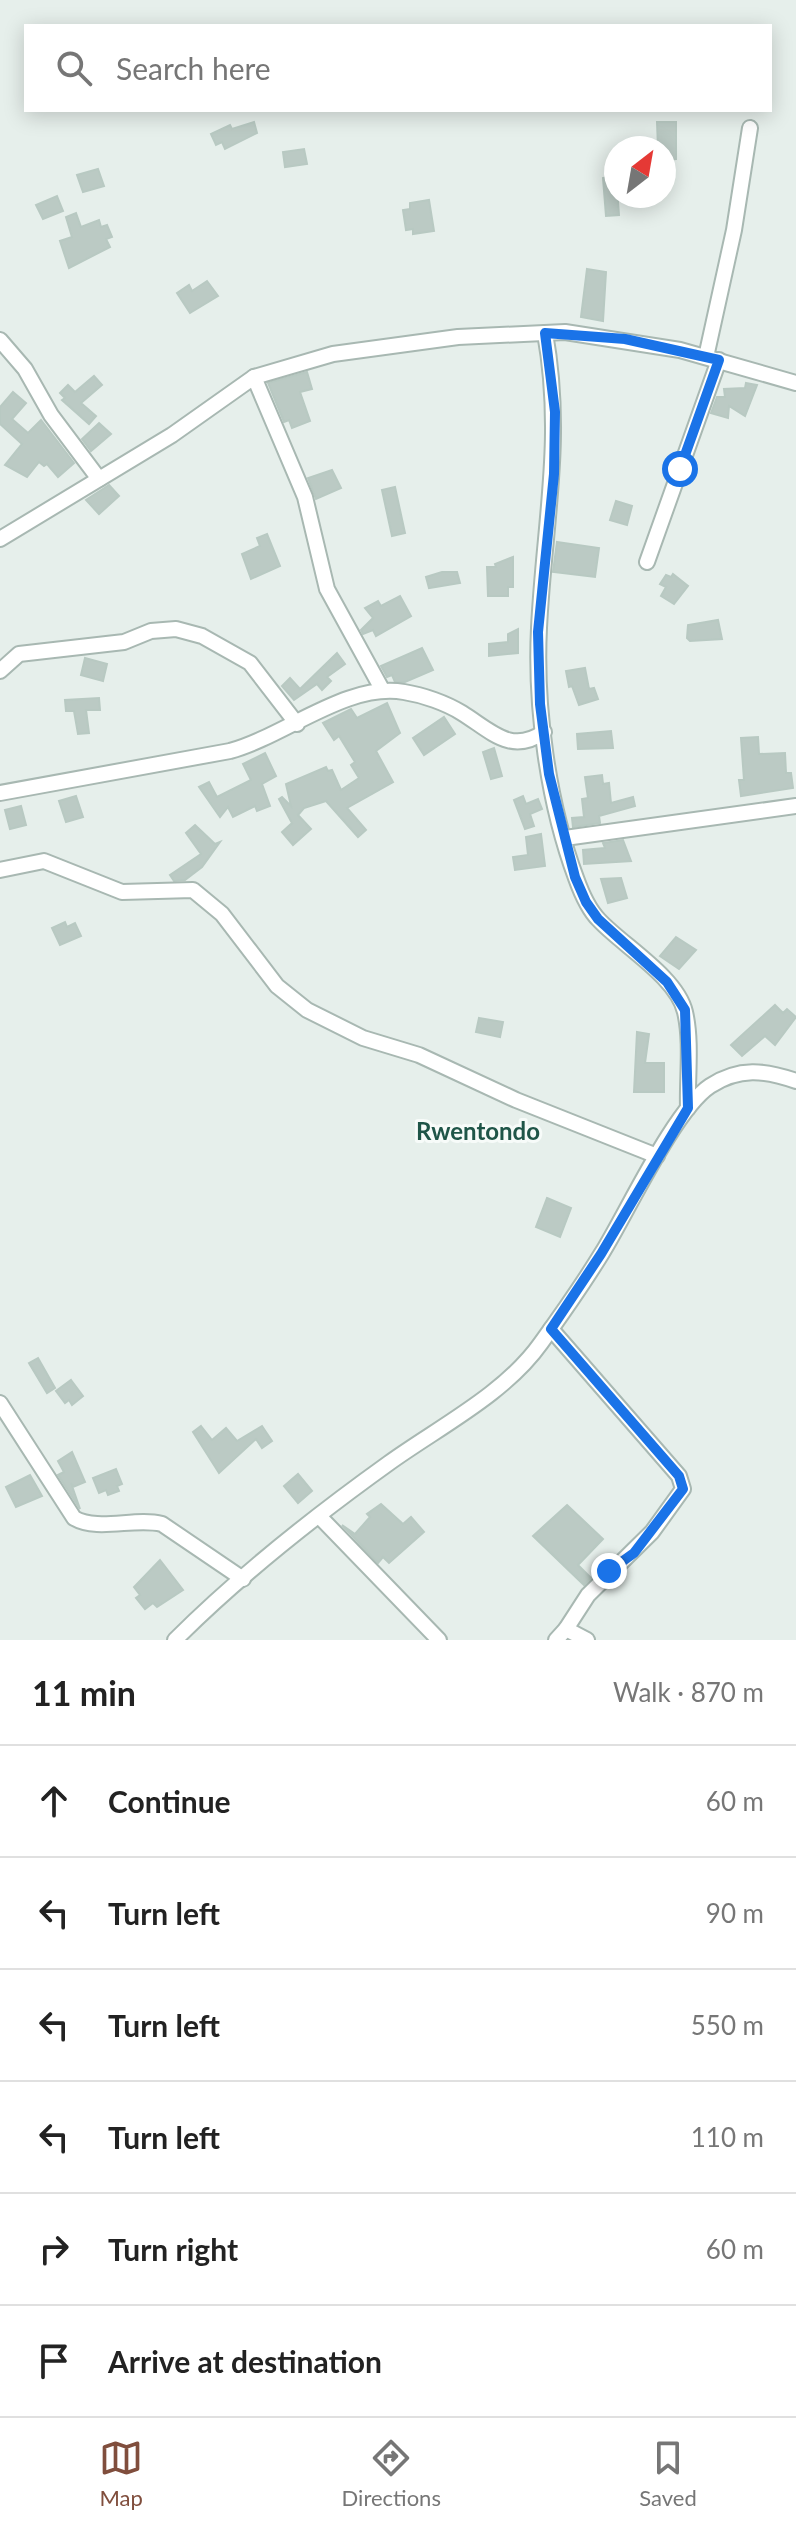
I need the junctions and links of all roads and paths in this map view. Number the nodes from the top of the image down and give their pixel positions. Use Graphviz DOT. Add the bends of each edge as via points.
graph roads {
  1 [pos="750,128"];
  2 [pos="545,333"];
  3 [pos="0,340"];
  4 [pos="712,358"];
  5 [pos="254,377"];
  6 [pos="796,383"];
  7 [pos="99,479"];
  8 [pos="0,539"];
  9 [pos="647,562"];
  10 [pos="0,671"];
  11 [pos="383,691"];
  12 [pos="297,724"];
  13 [pos="544,732"];
  14 [pos="0,793"];
  15 [pos="796,806"];
  16 [pos="565,838"];
  17 [pos="0,870"];
  18 [pos="796,1081"];
  19 [pos="688,1108"];
  20 [pos="657,1156"];
  21 [pos="551,1329"];
  22 [pos="0,1403"];
  23 [pos="319,1516"];
  24 [pos="243,1579"];
  25 [pos="561,1634"];
  26 [pos="175,1640"];
  27 [pos="439,1640"];
  28 [pos="587,1640"];
  1 -- 4 [label="street"];
  2 -- 4 [label="street" via="625,339"];
  2 -- 5 [label="street" via="458,337 333,354"];
  2 -- 13 [label="street" via="555,412 538,632"];
  3 -- 7 [label="street"];
  4 -- 6 [label="street"];
  4 -- 9 [label="street"];
  5 -- 7 [label="street"];
  5 -- 11 [label="street" via="305,497 327,589"];
  7 -- 8 [label="street"];
  10 -- 12 [label="street" via="19,654 124,642 151,631 176,629 202,636 250,663"];
  11 -- 12 [label="street" via="343,701"];
  11 -- 13 [label="street" via="438,702 504,741 519,744"];
  12 -- 14 [label="street" via="230,751"];
  13 -- 16 [label="street"];
  15 -- 16 [label="street"];
  16 -- 19 [label="street" via="575,877 598,919 667,982 685,1010"];
  17 -- 20 [label="street" via="44,861 122,892 193,890 222,914 277,986 307,1010"];
  18 -- 19 [label="street" via="766,1070 736,1074 709,1087"];
  19 -- 20 [label="street"];
  20 -- 21 [label="street"];
  21 -- 23 [label="street" via="515,1372"];
  21 -- 25 [label="street" via="679,1476 683,1489 652,1532 588,1595"];
  22 -- 24 [label="street" via="74,1518 87,1523 162,1524"];
  23 -- 24 [label="street"];
  23 -- 27 [label="street"];
  24 -- 26 [label="street"];
  25 -- 28 [label="street"];
}
